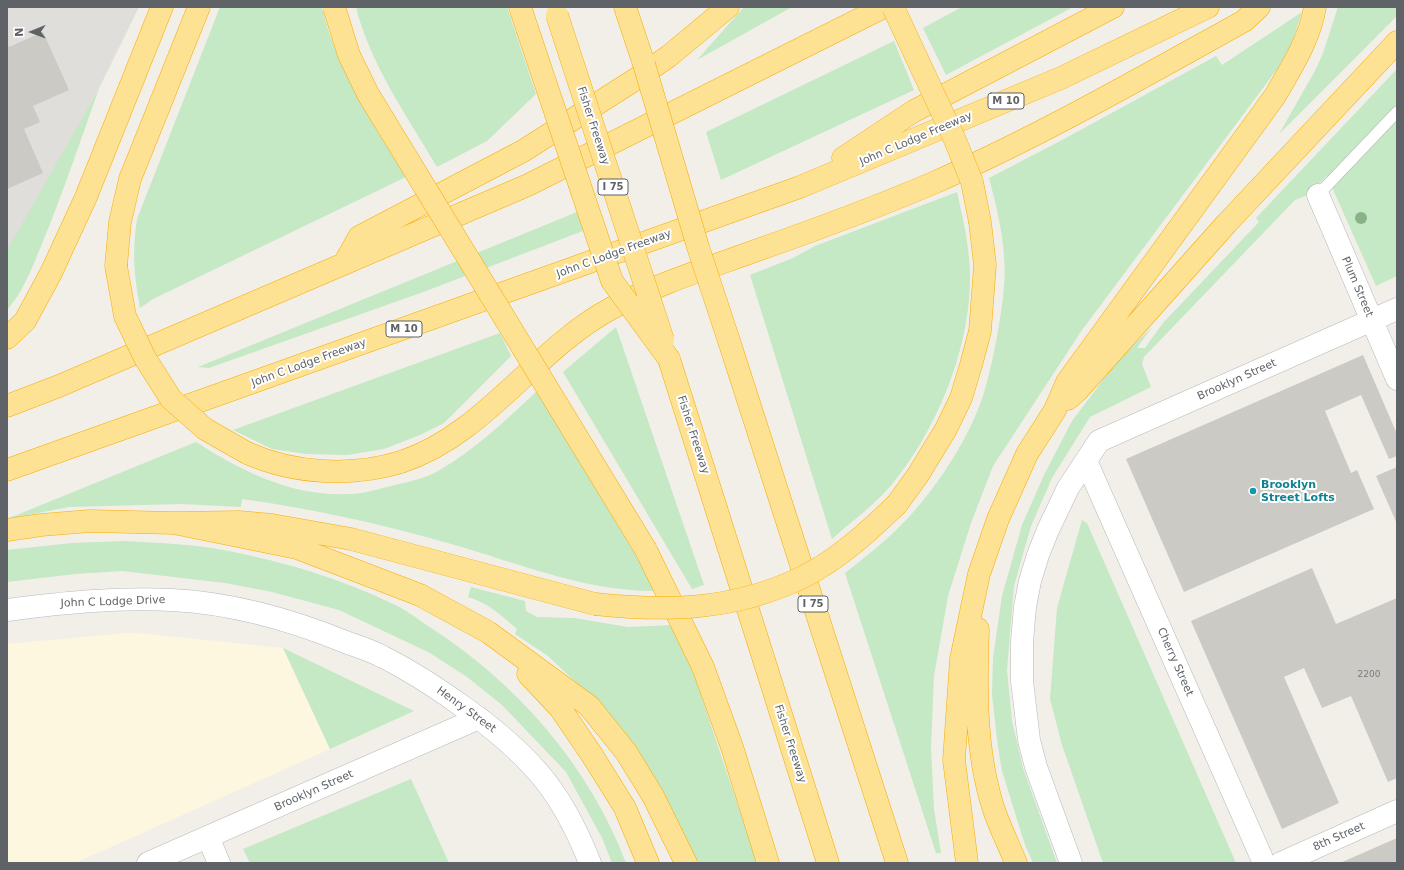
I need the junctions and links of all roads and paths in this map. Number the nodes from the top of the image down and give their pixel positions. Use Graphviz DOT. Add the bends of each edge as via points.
graph roads {
  1 [pos="162,7"];
  2 [pos="198,7"];
  3 [pos="334,7"];
  4 [pos="520,7"];
  5 [pos="625,7"];
  6 [pos="642,7"];
  7 [pos="728,7"];
  8 [pos="884,7"];
  9 [pos="893,7"];
  10 [pos="1113,7"];
  11 [pos="1208,7"];
  12 [pos="1259,7"];
  13 [pos="1315,7"];
  14 [pos="556,11"];
  15 [pos="637,42"];
  16 [pos="1397,42"];
  17 [pos="1397,112"];
  18 [pos="800,187"];
  19 [pos="1318,195"];
  20 [pos="344,264"];
  21 [pos="1397,309"];
  22 [pos="1371,321"];
  23 [pos="7,338"];
  24 [pos="669,359"];
  25 [pos="1397,378"];
  26 [pos="7,406"];
  27 [pos="1055,410"];
  28 [pos="1086,461"];
  29 [pos="7,470"];
  30 [pos="174,523"];
  31 [pos="7,530"];
  32 [pos="979,574"];
  33 [pos="7,610"];
  34 [pos="288,620"];
  35 [pos="488,632"];
  36 [pos="479,718"];
  37 [pos="1397,811"];
  38 [pos="208,837"];
  39 [pos="148,863"];
  40 [pos="219,863"];
  41 [pos="590,863"];
  42 [pos="648,863"];
  43 [pos="686,863"];
  44 [pos="768,863"];
  45 [pos="828,863"];
  46 [pos="897,863"];
  47 [pos="966,863"];
  48 [pos="1016,863"];
  49 [pos="1071,863"];
  50 [pos="1264,863"];
  51 [pos="1281,863"];
  1 -- 23 [label="highway" via="86,197 51,273 25,321"];
  2 -- 12 [label="highway, bridge" via="130,179 120,222 116,266 126,316 144,358 171,399 204,429 265,461 303,469 335,472 398,463 444,443 484,412 573,333 610,309 665,283 860,213 1010,147 1244,21"];
  3 -- 44 [label="highway, bridge" via="349,55 368,94 646,550 703,667 732,747"];
  4 -- 24 [label="highway, bridge" via="612,281"];
  5 -- 15 [label="highway, I 75"];
  6 -- 15 [label="highway"];
  7 -- 20 [label="highway" via="636,79 523,151 359,237"];
  8 -- 20 [label="highway" via="528,185"];
  9 -- 30 [label="highway, bridge" via="972,182 985,265 980,331 961,398 918,476 897,504 869,531 832,560 804,576 773,589 736,600 691,608 640,609 595,604 351,539 252,523"];
  10 -- 18 [label="highway" via="914,111"];
  11 -- 18 [label="highway, John C Lodge Freeway / M 10" via="1061,78"];
  13 -- 27 [label="highway" via="1300,52 1275,96 1066,382"];
  14 -- 24 [label="highway, Fisher Freeway / I 75, bridge"];
  15 -- 46 [label="highway, I 75, bridge" via="698,248"];
  16 -- 27 [label="highway" via="1227,223 1077,391"];
  17 -- 19 [label="lane"];
  18 -- 29 [label="highway, John C Lodge Freeway / M 10"];
  19 -- 22 [label="street, Plum Street"];
  20 -- 26 [label="highway"];
  21 -- 22 [label="street, Brooklyn Street"];
  22 -- 25 [label="street, Plum Street"];
  22 -- 28 [label="street, Brooklyn Street" via="1100,441"];
  24 -- 45 [label="highway, Fisher Freeway / I 75"];
  27 -- 32 [label="highway" via="1027,454 998,519"];
  28 -- 49 [label="street, Brooklyn Street" via="1068,488 1038,555 1025,607 1022,642 1022,681 1029,740 1036,767"];
  28 -- 50 [label="street, Cherry Street"];
  30 -- 31 [label="highway" via="90,521"];
  30 -- 35 [label="highway" via="297,548 420,595"];
  32 -- 47 [label="highway" via="961,659 954,760"];
  32 -- 48 [label="highway" via="976,687 981,754 993,807"];
  33 -- 34 [label="street, John C Lodge Drive" via="103,600 172,600 223,606"];
  34 -- 36 [label="street, Henry Street" via="382,656 428,682"];
  35 -- 42 [label="highway" via="560,708 625,808"];
  35 -- 43 [label="highway" via="589,706 626,752 653,796"];
  36 -- 38 [label="street, Brooklyn Street"];
  36 -- 41 [label="street, Henry Street" via="513,745 538,772 560,802 578,834"];
  37 -- 51 [label="street, 8th Street"];
  38 -- 39 [label="street, Brooklyn Street"];
  38 -- 40 [label="street"];
}
